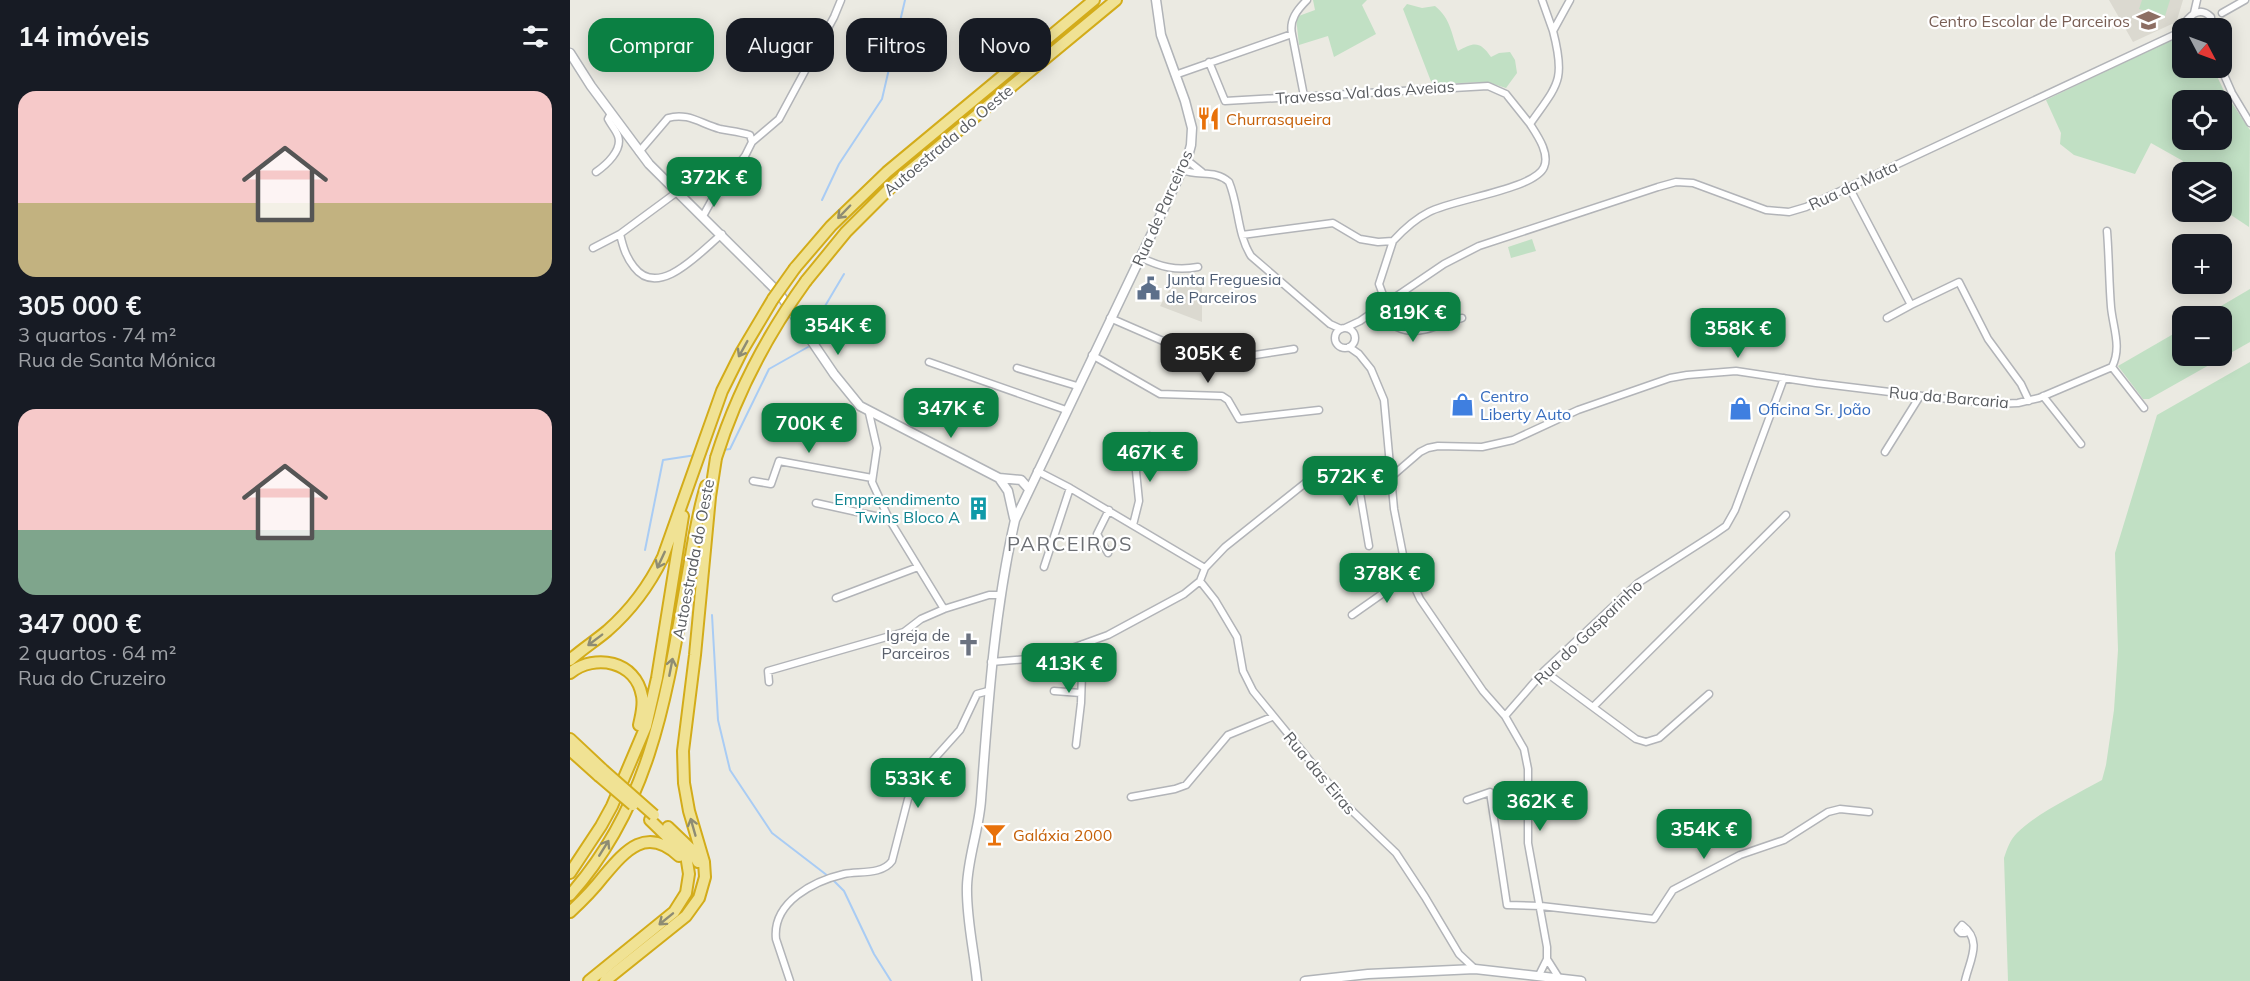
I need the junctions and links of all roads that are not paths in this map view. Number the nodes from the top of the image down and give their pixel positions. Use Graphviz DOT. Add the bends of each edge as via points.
graph roads {
  1 [pos="841,0"];
  2 [pos="1094,0"];
  3 [pos="1116,0"];
  4 [pos="1156,0"];
  5 [pos="1307,0"];
  6 [pos="1542,0"];
  7 [pos="1570,0"];
  8 [pos="2199,0"];
  9 [pos="2245,0"];
  10 [pos="2205,12"];
  11 [pos="2222,13"];
  12 [pos="2192,16"];
  13 [pos="2210,18"];
  14 [pos="1553,31"];
  15 [pos="1292,34"];
  16 [pos="2172,38"];
  17 [pos="570,53"];
  18 [pos="1209,62"];
  19 [pos="1175,75"];
  20 [pos="2225,78"];
  21 [pos="1304,96"];
  22 [pos="611,113"];
  23 [pos="2250,123"];
  24 [pos="1530,124"];
  25 [pos="752,142"];
  26 [pos="639,152"];
  27 [pos="1187,160"];
  28 [pos="1182,170"];
  29 [pos="596,172"];
  30 [pos="1202,172"];
  31 [pos="1849,187"];
  32 [pos="677,192"];
  33 [pos="704,216"];
  34 [pos="2107,231"];
  35 [pos="620,234"];
  36 [pos="722,234"];
  37 [pos="1242,235"];
  38 [pos="1393,240"];
  39 [pos="593,248"];
  40 [pos="1140,257"];
  41 [pos="1198,267"];
  42 [pos="1386,303"];
  43 [pos="1911,305"];
  44 [pos="1376,310"];
  45 [pos="1110,318"];
  46 [pos="1462,318"];
  47 [pos="1887,318"];
  48 [pos="1360,321"];
  49 [pos="1330,324"];
  50 [pos="1343,328"];
  51 [pos="1335,336"];
  52 [pos="1354,338"];
  53 [pos="1349,346"];
  54 [pos="1294,349"];
  55 [pos="1359,354"];
  56 [pos="1092,355"];
  57 [pos="929,362"];
  58 [pos="2112,367"];
  59 [pos="1017,368"];
  60 [pos="1784,378"];
  61 [pos="1077,386"];
  62 [pos="1920,396"];
  63 [pos="2043,396"];
  64 [pos="2029,401"];
  65 [pos="2144,408"];
  66 [pos="1066,410"];
  67 [pos="1319,410"];
  68 [pos="869,413"];
  69 [pos="1149,436"];
  70 [pos="2081,444"];
  71 [pos="1885,452"];
  72 [pos="1390,464"];
  73 [pos="1355,465"];
  74 [pos="1037,471"];
  75 [pos="1391,477"];
  76 [pos="873,478"];
  77 [pos="999,478"];
  78 [pos="1018,480"];
  79 [pos="753,481"];
  80 [pos="688,486"];
  81 [pos="1070,488"];
  82 [pos="1029,489"];
  83 [pos="708,491"];
  84 [pos="1010,495"];
  85 [pos="1023,500"];
  86 [pos="816,504"];
  87 [pos="1109,510"];
  88 [pos="1786,514"];
  89 [pos="889,519"];
  90 [pos="1015,520"];
  91 [pos="1133,525"];
  92 [pos="1369,546"];
  93 [pos="1108,553"];
  94 [pos="918,567"];
  95 [pos="1044,567"];
  96 [pos="1205,568"];
  97 [pos="1409,575"];
  98 [pos="1200,581"];
  99 [pos="1001,595"];
  100 [pos="836,597"];
  101 [pos="944,609"];
  102 [pos="1352,615"];
  103 [pos="1083,644"];
  104 [pos="570,660"];
  105 [pos="991,662"];
  106 [pos="1544,671"];
  107 [pos="570,673"];
  108 [pos="769,682"];
  109 [pos="988,691"];
  110 [pos="1054,691"];
  111 [pos="1081,693"];
  112 [pos="1709,694"];
  113 [pos="1593,707"];
  114 [pos="1505,716"];
  115 [pos="1272,717"];
  116 [pos="570,739"];
  117 [pos="638,745"];
  118 [pos="1076,745"];
  119 [pos="570,750"];
  120 [pos="601,773"];
  121 [pos="1131,797"];
  122 [pos="1467,800"];
  123 [pos="1869,812"];
  124 [pos="652,818"];
  125 [pos="688,868"];
  126 [pos="570,873"];
  127 [pos="702,883"];
  128 [pos="570,895"];
  129 [pos="1541,906"];
  130 [pos="570,912"];
  131 [pos="1967,930"];
  132 [pos="1459,954"];
  133 [pos="1546,959"];
  134 [pos="1475,969"];
  135 [pos="1458,970"];
  136 [pos="1539,975"];
  137 [pos="592,977"];
  138 [pos="1368,978"];
  139 [pos="1559,978"];
  140 [pos="581,981"];
  141 [pos="605,981"];
  142 [pos="790,981"];
  143 [pos="977,981"];
  144 [pos="1305,981"];
  145 [pos="1581,981"];
  146 [pos="1965,981"];
  1 -- 25 [label="street" via="779,119"];
  2 -- 80 [label="highway, Autoestrada do Oeste, one-way, bridge" via="887,172 831,226 795,268 733,368"];
  3 -- 83 [label="highway, Autoestrada do Oeste, bridge" via="897,182 846,232 806,281 758,357 734,407"];
  4 -- 19 [label="main road, Rua de Parceiros" via="1161,35"];
  5 -- 15 [label="street" via="1290,25"];
  6 -- 14 [label="street"];
  7 -- 14 [label="street"];
  8 -- 10 [label="street"];
  8 -- 12 [label="street"];
  9 -- 11 [label="street"];
  10 -- 12 [label="street"];
  10 -- 13 [label="street"];
  14 -- 24 [label="street" via="1560,78"];
  15 -- 18 [label="street"];
  15 -- 21 [label="street"];
  16 -- 31 [label="street, Rua da Mata"];
  17 -- 22 [label="main road"];
  18 -- 19 [label="street"];
  18 -- 21 [label="street, Travessa Val das Aveias" via="1225,101"];
  19 -- 27 [label="main road, Rua de Parceiros" via="1192,128"];
  20 -- 23 [label="street"];
  21 -- 24 [label="street, Travessa Val das Aveias" via="1488,86 1506,94"];
  22 -- 26 [label="main road"];
  22 -- 29 [label="street" via="608,119 617,134 618,145"];
  24 -- 38 [label="street, Travessa Val das Aveias" via="1546,155 1544,167 1535,178 1430,211"];
  25 -- 26 [label="street" via="750,135 686,116 668,118"];
  25 -- 33 [label="street"];
  26 -- 32 [label="main road"];
  27 -- 28 [label="main road, Rua de Parceiros"];
  27 -- 30 [label="street"];
  28 -- 30 [label="street"];
  28 -- 40 [label="main road, Rua de Parceiros"];
  30 -- 37 [label="street" via="1229,182"];
  31 -- 42 [label="street, Rua da Mata" via="1789,212 1756,207 1703,185 1676,182 1479,246"];
  31 -- 43 [label="street"];
  32 -- 33 [label="main road"];
  32 -- 35 [label="street"];
  33 -- 36 [label="main road"];
  34 -- 58 [label="street" via="2118,345"];
  35 -- 36 [label="street" via="628,258 639,273 654,279 675,273"];
  35 -- 39 [label="street"];
  36 -- 68 [label="main road" via="779,293 852,398"];
  37 -- 38 [label="street" via="1333,223 1360,239"];
  37 -- 49 [label="street" via="1251,256"];
  38 -- 42 [label="street" via="1379,284"];
  40 -- 41 [label="street" via="1160,267"];
  40 -- 45 [label="main road, Rua de Parceiros"];
  42 -- 44 [label="street, Rua da Mata"];
  43 -- 47 [label="street"];
  43 -- 64 [label="street" via="1959,282 1988,339"];
  44 -- 46 [label="street" via="1391,325 1409,331"];
  44 -- 48 [label="street, Rua da Mata"];
  45 -- 54 [label="street" via="1202,358 1223,360"];
  45 -- 56 [label="main road, Rua de Parceiros"];
  48 -- 50 [label="street, Rua da Mata"];
  48 -- 52 [label="street"];
  49 -- 50 [label="street"];
  49 -- 51 [label="street"];
  50 -- 51 [label="street"];
  50 -- 52 [label="street" via="1351,330"];
  51 -- 53 [label="street" via="1340,346"];
  52 -- 53 [label="street"];
  52 -- 55 [label="street"];
  53 -- 55 [label="street"];
  55 -- 72 [label="street" via="1377,380 1384,400"];
  56 -- 61 [label="main road, Rua de Parceiros"];
  56 -- 67 [label="street" via="1160,394 1222,396 1239,419"];
  57 -- 66 [label="street"];
  58 -- 63 [label="street, Rua da Barcaria"];
  58 -- 65 [label="street"];
  59 -- 61 [label="street"];
  60 -- 62 [label="street, Rua da Barcaria"];
  60 -- 75 [label="street, Rua da Barcaria" via="1736,371 1670,378 1578,410 1513,440 1482,447 1428,448"];
  60 -- 106 [label="street, Rua do Gasparinho" via="1736,510 1725,526 1638,583"];
  61 -- 66 [label="main road, Rua de Parceiros"];
  62 -- 64 [label="street, Rua da Barcaria" via="1996,404"];
  62 -- 71 [label="street"];
  63 -- 64 [label="street, Rua da Barcaria"];
  63 -- 70 [label="street"];
  66 -- 74 [label="main road, Rua de Parceiros"];
  68 -- 76 [label="street" via="876,448"];
  68 -- 77 [label="main road"];
  69 -- 91 [label="street" via="1136,471 1139,501"];
  72 -- 73 [label="street"];
  72 -- 75 [label="street"];
  73 -- 92 [label="street"];
  73 -- 96 [label="street" via="1319,472 1225,547"];
  74 -- 78 [label="main road"];
  74 -- 81 [label="street"];
  74 -- 82 [label="main road, Rua de Parceiros"];
  75 -- 97 [label="street" via="1399,538"];
  76 -- 79 [label="street" via="779,461 771,484"];
  76 -- 89 [label="street"];
  77 -- 78 [label="main road"];
  77 -- 84 [label="main road"];
  78 -- 82 [label="main road"];
  78 -- 84 [label="main road" via="1011,484"];
  80 -- 104 [label="highway, one-way" via="663,557 646,587 620,618"];
  80 -- 117 [label="highway" via="657,678"];
  81 -- 87 [label="street"];
  81 -- 95 [label="street"];
  82 -- 85 [label="main road"];
  127 -- 83 [label="highway, one-way" via="705,872 689,811 683,751"];
  128 -- 83 [label="highway, Autoestrada do Oeste, one-way" via="614,832 648,762"];
  84 -- 85 [label="main road" via="1017,502"];
  84 -- 90 [label="main road"];
  85 -- 90 [label="main road"];
  86 -- 89 [label="street"];
  87 -- 91 [label="street"];
  87 -- 93 [label="street" via="1097,534"];
  88 -- 113 [label="street"];
  89 -- 94 [label="street"];
  90 -- 99 [label="main road"];
  91 -- 96 [label="street"];
  94 -- 100 [label="street"];
  94 -- 101 [label="street"];
  96 -- 98 [label="street"];
  97 -- 102 [label="street"];
  97 -- 114 [label="street" via="1464,663"];
  98 -- 103 [label="street" via="1184,594 1108,635"];
  98 -- 115 [label="street, Rua das Eiras" via="1230,623 1253,692"];
  99 -- 101 [label="street"];
  99 -- 105 [label="main road"];
  101 -- 108 [label="street" via="904,632 768,671"];
  103 -- 105 [label="street" via="1026,659"];
  103 -- 111 [label="street"];
  105 -- 109 [label="main road"];
  106 -- 113 [label="street"];
  106 -- 114 [label="street, Rua do Gasparinho"];
  107 -- 117 [label="highway" via="589,662 600,661 616,664 630,674 642,694"];
  109 -- 142 [label="street" via="977,694 960,730 916,783 888,866 825,881 792,899 782,911 776,939"];
  109 -- 143 [label="main road" via="981,806 967,885"];
  110 -- 111 [label="street"];
  111 -- 118 [label="street"];
  112 -- 113 [label="street" via="1659,738 1646,742 1636,739"];
  114 -- 129 [label="street" via="1527,759 1528,843"];
  115 -- 121 [label="street" via="1228,735 1185,785"];
  115 -- 132 [label="street, Rua das Eiras" via="1347,806 1396,853"];
  116 -- 120 [label="highway"];
  117 -- 126 [label="highway" via="601,826"];
  119 -- 120 [label="highway"];
  120 -- 124 [label="highway, bridge"];
  122 -- 129 [label="street" via="1490,792 1507,905"];
  123 -- 129 [label="street" via="1828,812 1784,840 1740,855 1673,890 1654,919"];
  124 -- 125 [label="highway" via="681,849"];
  124 -- 127 [label="highway" via="695,855"];
  125 -- 130 [label="highway" via="666,846 643,842 632,846"];
  125 -- 137 [label="highway, one-way" via="688,887 678,908"];
  127 -- 141 [label="highway" via="699,898 686,916"];
  129 -- 133 [label="street"];
  131 -- 146 [label="street" via="1974,939 1974,948"];
  132 -- 134 [label="street, Rua das Eiras"];
  132 -- 135 [label="street"];
  133 -- 136 [label="street"];
  133 -- 139 [label="street"];
  134 -- 135 [label="main road"];
  134 -- 136 [label="main road"];
  135 -- 138 [label="main road"];
  136 -- 139 [label="main road"];
  137 -- 140 [label="highway"];
  138 -- 144 [label="main road"];
  139 -- 145 [label="main road"];
}
